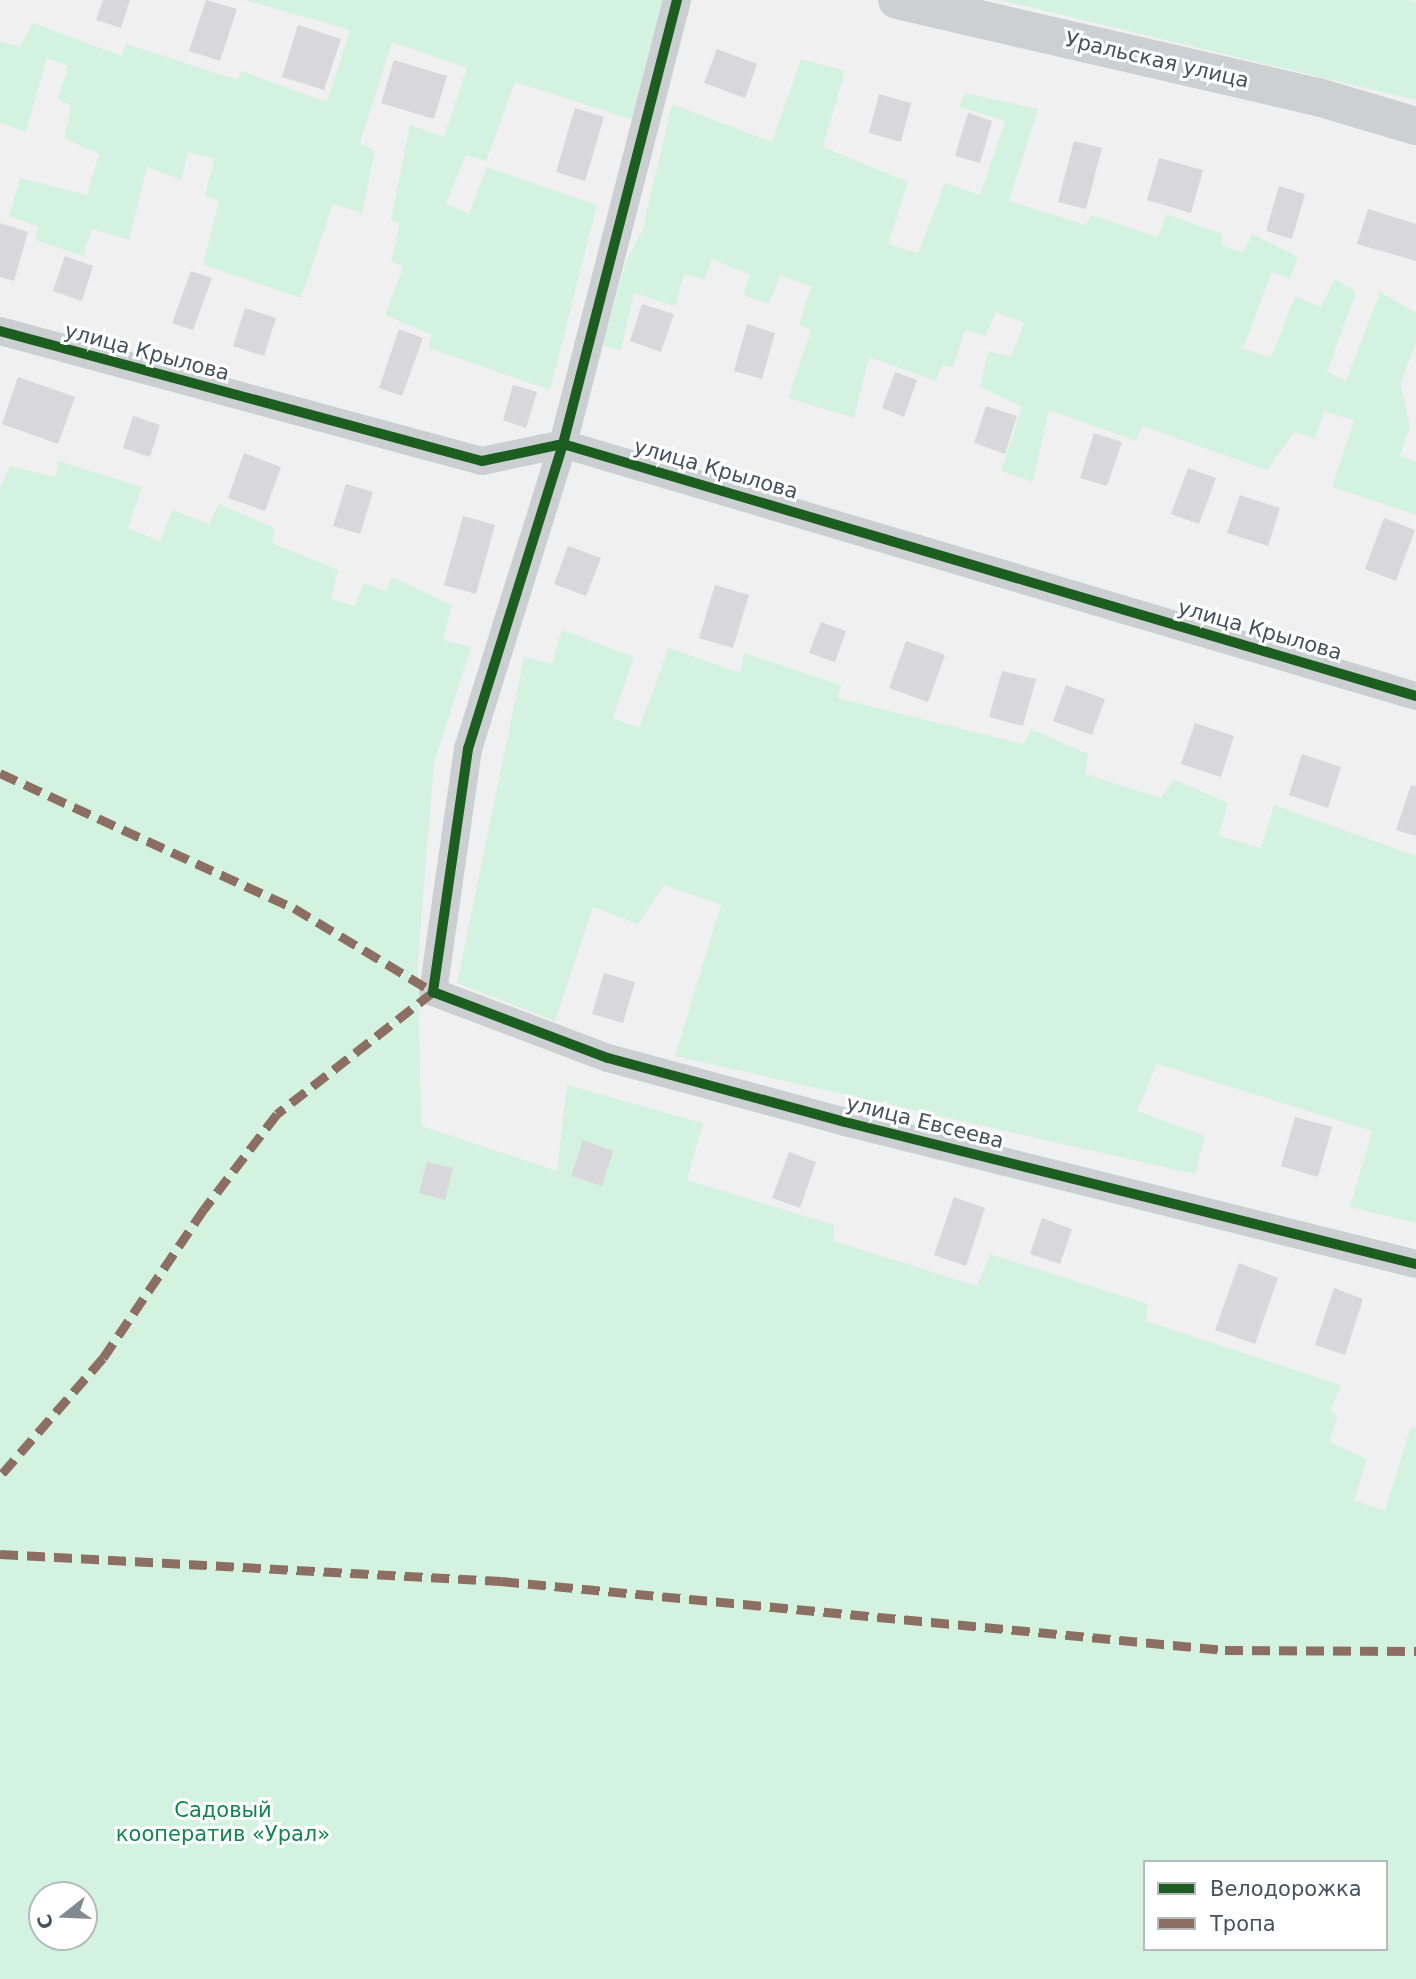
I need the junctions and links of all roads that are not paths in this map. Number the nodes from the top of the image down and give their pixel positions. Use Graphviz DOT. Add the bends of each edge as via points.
graph roads {
  1 [pos="677,0"];
  2 [pos="897,0"];
  3 [pos="1416,126"];
  4 [pos="0,331"];
  5 [pos="563,444"];
  6 [pos="1416,696"];
  7 [pos="1416,1264"];
  1 -- 5 [label="street"];
  2 -- 3 [label="main road, Уральская улица" via="1318,97"];
  4 -- 5 [label="street, улица Крылова" via="482,461"];
  5 -- 6 [label="street, улица Крылова"];
  5 -- 7 [label="street, улица Евсеева" via="468,749 433,992 608,1058"];
}
